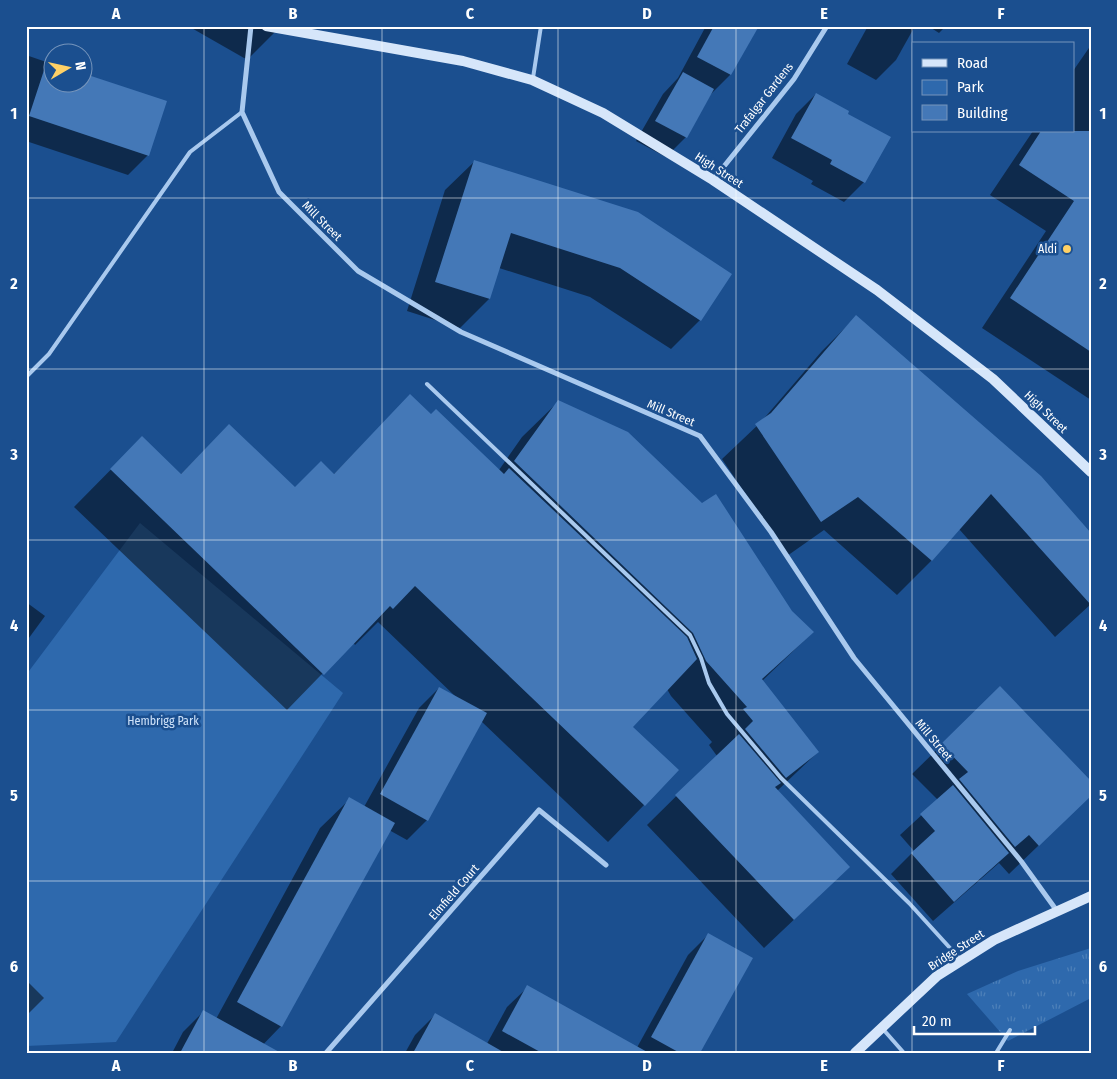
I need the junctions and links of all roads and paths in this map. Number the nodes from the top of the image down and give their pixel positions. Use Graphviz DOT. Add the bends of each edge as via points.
graph roads {
  1 [pos="251,26"];
  2 [pos="266,26"];
  3 [pos="541,26"];
  4 [pos="827,26"];
  5 [pos="532,80"];
  6 [pos="242,112"];
  7 [pos="713,180"];
  8 [pos="26,377"];
  9 [pos="427,384"];
  10 [pos="1091,472"];
  11 [pos="606,865"];
  12 [pos="1091,896"];
  13 [pos="1057,911"];
  14 [pos="962,960"];
  15 [pos="882,1028"];
  16 [pos="1010,1030"];
  17 [pos="326,1053"];
  18 [pos="855,1053"];
  19 [pos="904,1053"];
  20 [pos="996,1053"];
  1 -- 6 [label="street"];
  2 -- 5 [label="street, High Street" via="463,61"];
  3 -- 5 [label="lane"];
  4 -- 7 [label="street, Trafalgar Gardens" via="794,78"];
  5 -- 7 [label="street, High Street" via="603,113"];
  6 -- 8 [label="lane" via="190,152 49,354"];
  6 -- 13 [label="street, Mill Street" via="279,192 358,271 461,332 700,436 771,532 854,658 1021,861"];
  7 -- 10 [label="street, High Street" via="877,290 994,379"];
  9 -- 14 [label="lane" via="690,635 709,683 727,714 781,778 909,903"];
  11 -- 17 [label="street, Elmfield Court" via="539,810"];
  12 -- 13 [label="street, Bridge Street"];
  13 -- 14 [label="street, Bridge Street" via="994,940"];
  14 -- 15 [label="street, Bridge Street" via="937,976"];
  15 -- 18 [label="street, Bridge Street"];
  15 -- 19 [label="lane"];
  16 -- 20 [label="lane"];
}
